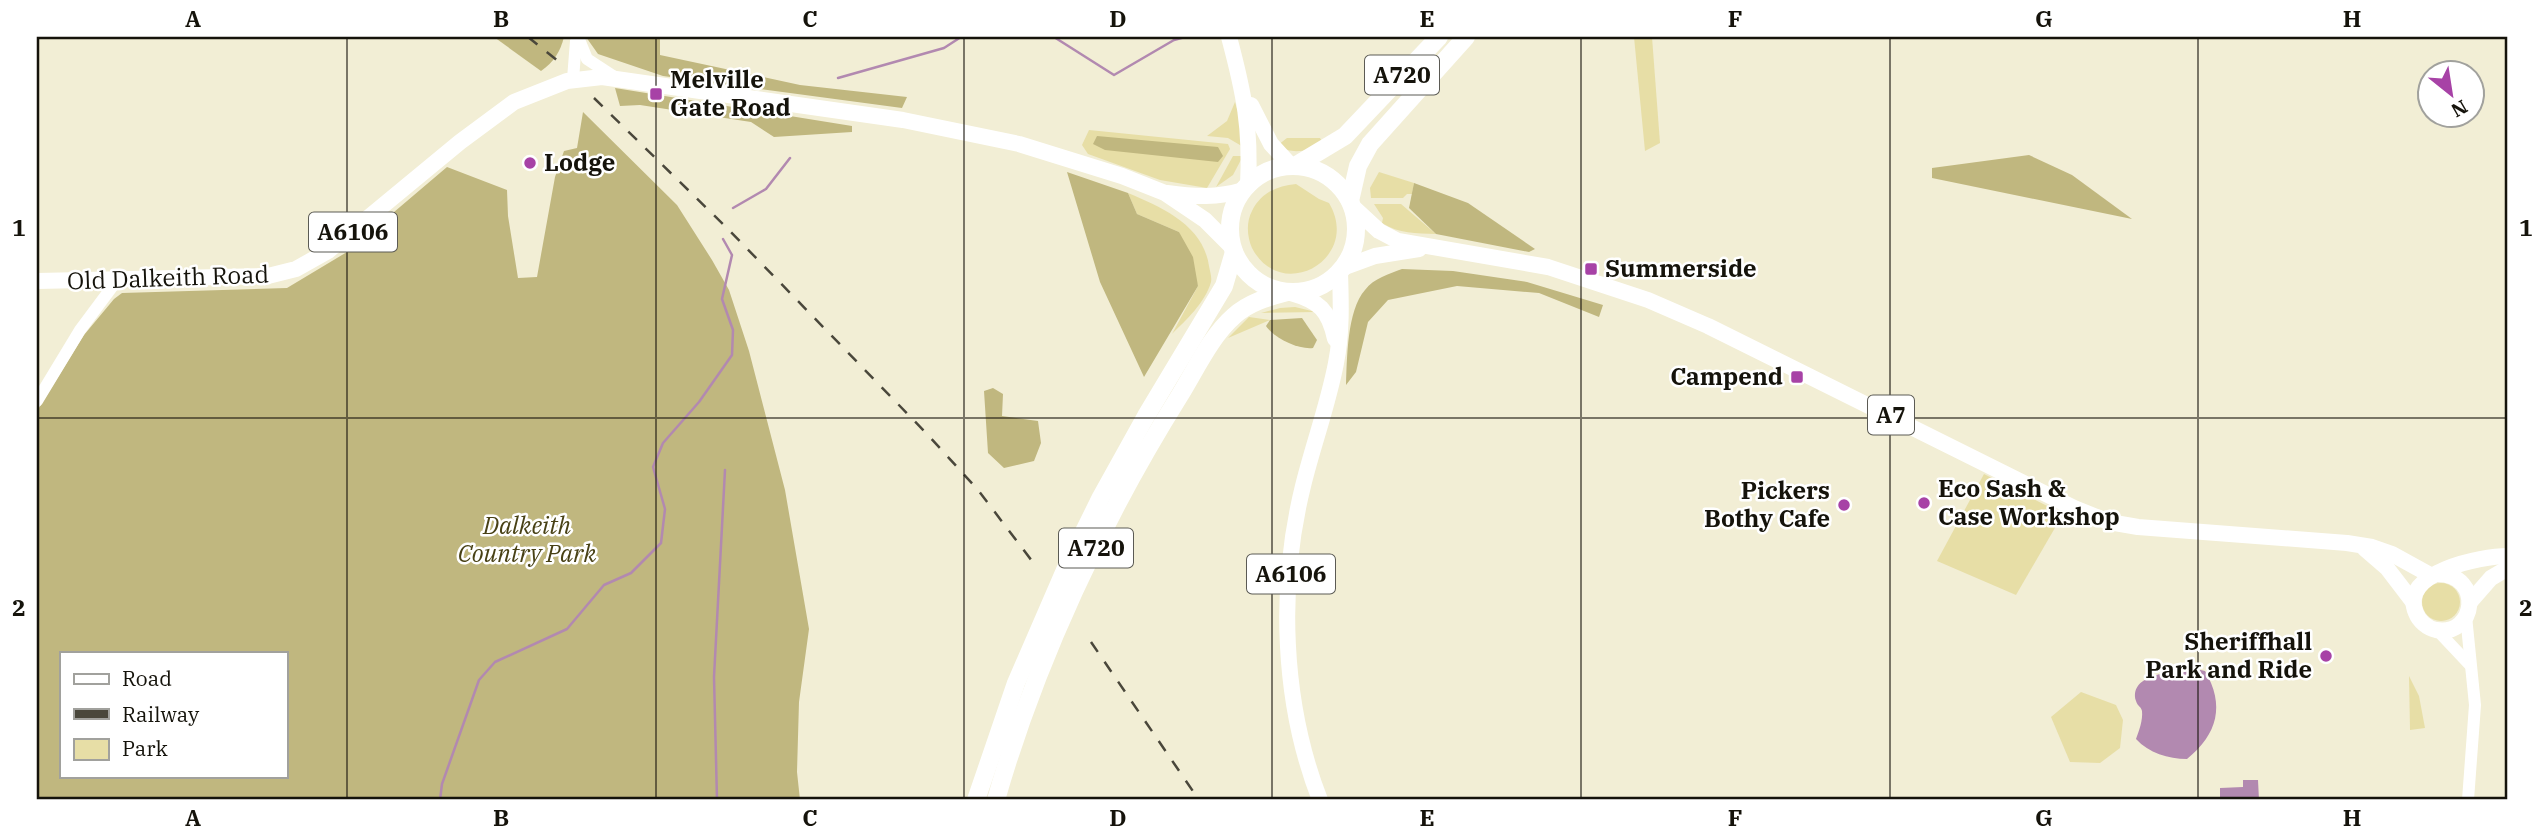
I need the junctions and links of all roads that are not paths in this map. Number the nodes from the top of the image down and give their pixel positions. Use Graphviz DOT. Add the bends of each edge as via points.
graph roads {
  1 [pos="578,37"];
  2 [pos="1229,37"];
  3 [pos="1439,37"];
  4 [pos="1466,37"];
  5 [pos="617,78"];
  6 [pos="573,79"];
  7 [pos="1245,94"];
  8 [pos="1293,166"];
  9 [pos="1246,188"];
  10 [pos="1165,193"];
  11 [pos="1351,204"];
  12 [pos="1429,247"];
  13 [pos="1233,250"];
  14 [pos="1342,270"];
  15 [pos="118,279"];
  16 [pos="37,281"];
  17 [pos="1289,293"];
  18 [pos="1337,349"];
  19 [pos="37,401"];
  20 [pos="2360,545"];
  21 [pos="2508,556"];
  22 [pos="2406,563"];
  23 [pos="2462,563"];
  24 [pos="2508,568"];
  25 [pos="2435,575"];
  26 [pos="2413,602"];
  27 [pos="2468,609"];
  28 [pos="2437,630"];
  29 [pos="2470,664"];
  30 [pos="976,800"];
  31 [pos="996,800"];
  32 [pos="1320,800"];
  33 [pos="2468,800"];
  1 -- 5 [label="street" via="587,59"];
  1 -- 6 [label="street"];
  2 -- 7 [label="main road"];
  3 -- 8 [label="highway, A720" via="1345,136"];
  4 -- 11 [label="highway, A720" via="1370,144 1358,166"];
  5 -- 6 [label="main road, A6106"];
  5 -- 10 [label="main road, A6106" via="928,124 1068,158"];
  6 -- 15 [label="main road, Old Dalkeith Road / A6106" via="528,94 499,112 341,242 296,270 268,276"];
  7 -- 8 [label="main road" via="1271,144"];
  7 -- 9 [label="main road" via="1250,144"];
  8 -- 9 [label="highway" via="1265,173"];
  8 -- 11 [label="highway" via="1328,176"];
  9 -- 10 [label="main road, A6106" via="1210,197"];
  9 -- 13 [label="highway" via="1231,214"];
  10 -- 13 [label="main road, A6106" via="1205,220"];
  11 -- 12 [label="main road, A7" via="1375,228 1398,241"];
  11 -- 14 [label="highway" via="1357,233"];
  12 -- 14 [label="main road, A7" via="1375,256"];
  12 -- 20 [label="main road, A7" via="1548,267 1648,300 2109,522"];
  13 -- 17 [label="highway" via="1261,284"];
  13 -- 30 [label="highway, A720" via="1224,286 1146,416 1065,570 1016,683"];
  14 -- 17 [label="highway" via="1320,287"];
  14 -- 18 [label="main road, A6106"];
  15 -- 16 [label="main road, Old Dalkeith Road / A6106"];
  15 -- 19 [label="street"];
  17 -- 18 [label="main road, A6106" via="1306,297 1325,311"];
  17 -- 31 [label="highway, A720" via="1262,300 1235,316 1168,413 1059,628"];
  18 -- 32 [label="main road, A6106" via="1297,516 1288,630 1298,718"];
  20 -- 22 [label="main road, A7"];
  20 -- 26 [label="main road" via="2387,568"];
  21 -- 23 [label="main road, A7"];
  22 -- 23 [label="main road, A7" via="2434,567"];
  22 -- 25 [label="main road, A7"];
  23 -- 25 [label="main road, A7"];
  24 -- 27 [label="main road" via="2491,578"];
  25 -- 26 [label="main road, A7" via="2423,582"];
  25 -- 27 [label="main road, A7" via="2447,575 2463,584"];
  26 -- 28 [label="main road" via="2423,624"];
  27 -- 28 [label="main road" via="2454,628"];
  27 -- 29 [label="street"];
  28 -- 29 [label="street"];
  29 -- 33 [label="street" via="2475,722"];
}
